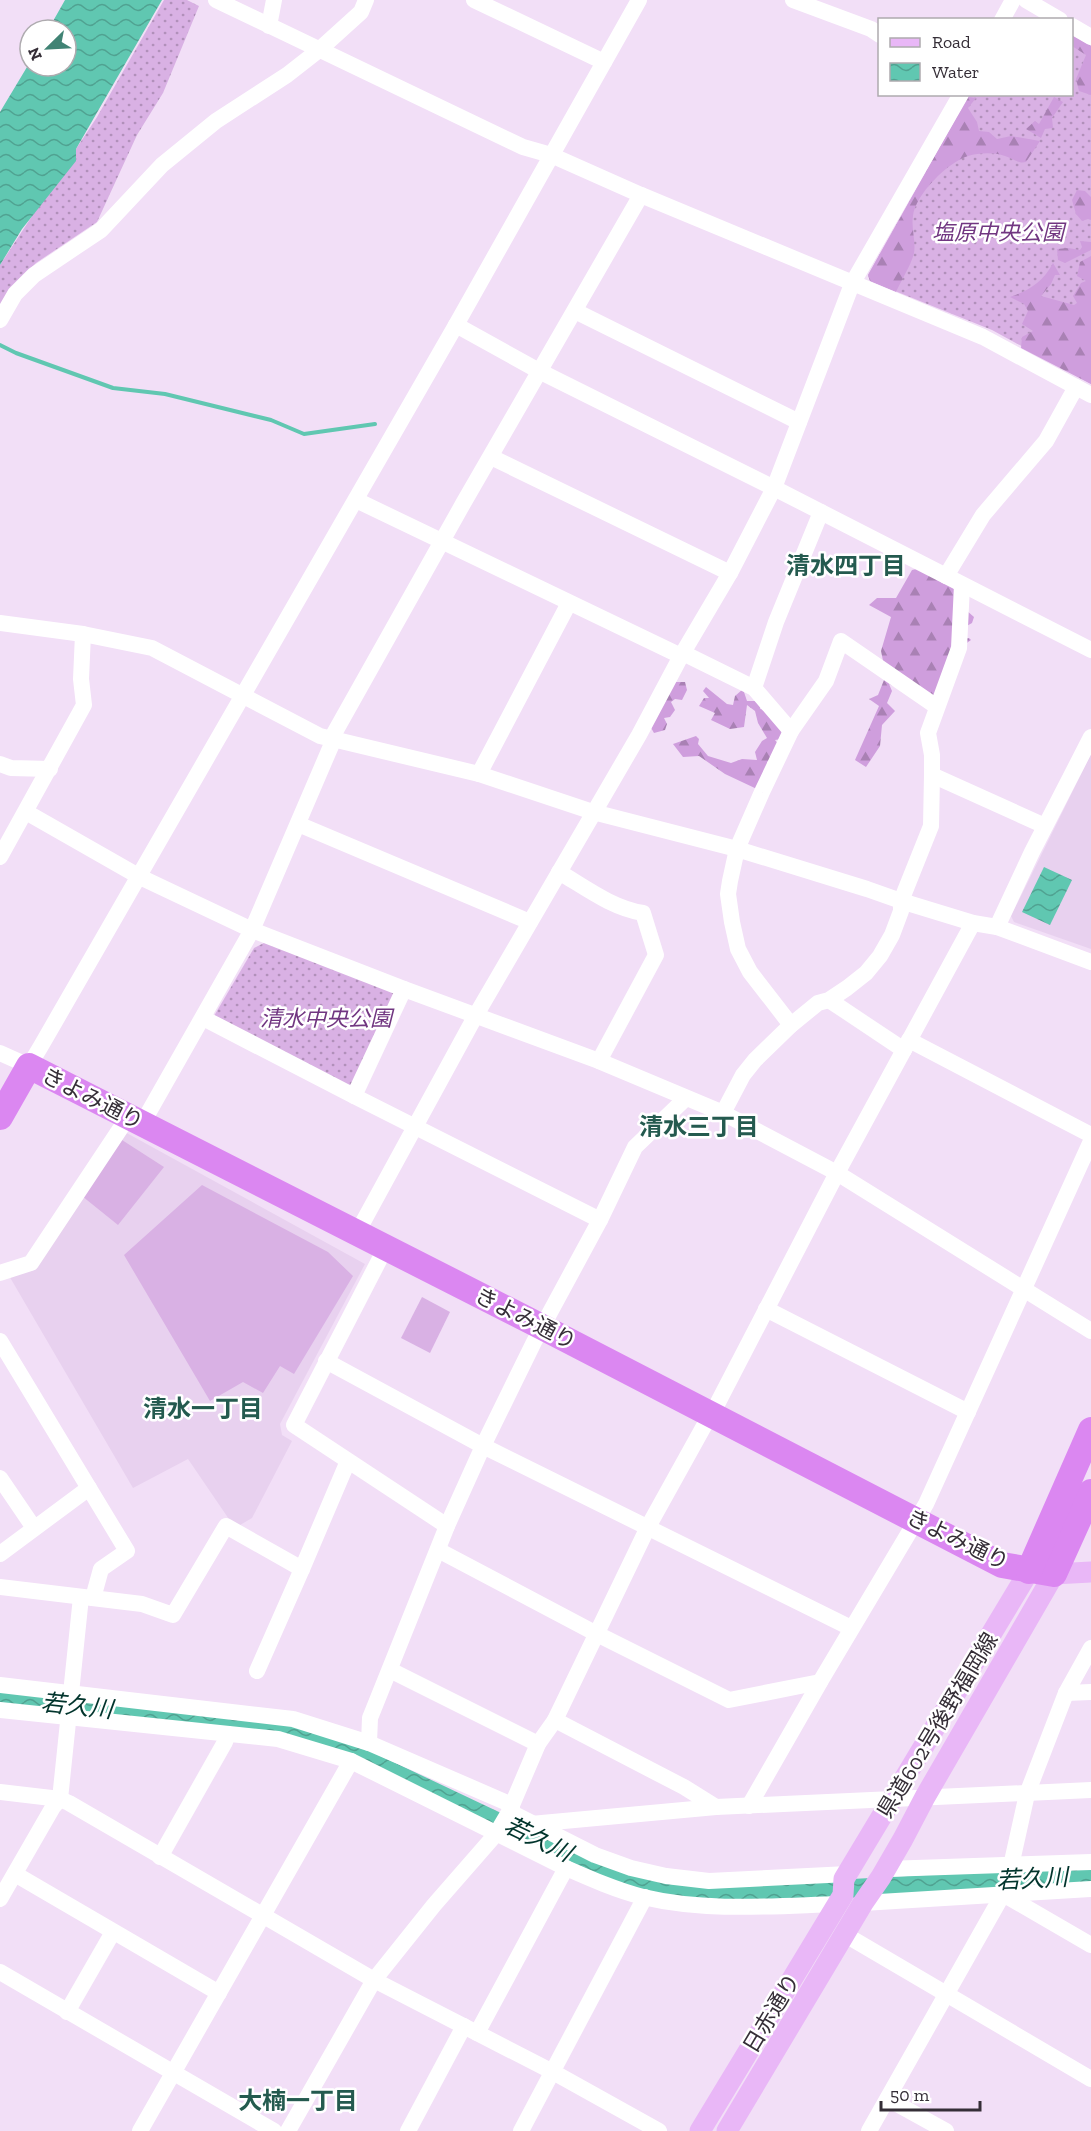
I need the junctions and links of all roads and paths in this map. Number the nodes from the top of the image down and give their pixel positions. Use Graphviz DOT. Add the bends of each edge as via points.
graph roads {
  1 [pos="216,0"];
  2 [pos="274,0"];
  3 [pos="366,0"];
  4 [pos="474,0"];
  5 [pos="639,0"];
  6 [pos="793,0"];
  7 [pos="1013,0"];
  8 [pos="1026,0"];
  9 [pos="1003,18"];
  10 [pos="1057,18"];
  11 [pos="269,26"];
  12 [pos="1073,27"];
  13 [pos="878,34"];
  14 [pos="1091,37"];
  15 [pos="319,50"];
  16 [pos="604,62"];
  17 [pos="960,96"];
  18 [pos="551,155"];
  19 [pos="641,195"];
  20 [pos="852,284"];
  21 [pos="575,311"];
  22 [pos="0,320"];
  23 [pos="456,325"];
  24 [pos="539,371"];
  25 [pos="1076,387"];
  26 [pos="1091,395"];
  27 [pos="799,422"];
  28 [pos="491,457"];
  29 [pos="774,488"];
  30 [pos="356,500"];
  31 [pos="821,512"];
  32 [pos="442,542"];
  33 [pos="730,573"];
  34 [pos="946,576"];
  35 [pos="962,585"];
  36 [pos="569,603"];
  37 [pos="0,623"];
  38 [pos="83,634"];
  39 [pos="1091,650"];
  40 [pos="682,655"];
  41 [pos="754,688"];
  42 [pos="243,697"];
  43 [pos="937,707"];
  44 [pos="790,731"];
  45 [pos="1091,737"];
  46 [pos="332,739"];
  47 [pos="0,764"];
  48 [pos="50,769"];
  49 [pos="479,774"];
  50 [pos="932,776"];
  51 [pos="26,812"];
  52 [pos="593,812"];
  53 [pos="298,824"];
  54 [pos="1045,826"];
  55 [pos="737,849"];
  56 [pos="0,857"];
  57 [pos="559,872"];
  58 [pos="140,877"];
  59 [pos="901,901"];
  60 [pos="530,922"];
  61 [pos="973,922"];
  62 [pos="997,927"];
  63 [pos="252,930"];
  64 [pos="1091,962"];
  65 [pos="404,989"];
  66 [pos="829,1000"];
  67 [pos="476,1015"];
  68 [pos="203,1018"];
  69 [pos="791,1025"];
  70 [pos="906,1045"];
  71 [pos="0,1053"];
  72 [pos="599,1061"];
  73 [pos="29,1066"];
  74 [pos="354,1096"];
  75 [pos="686,1098"];
  76 [pos="723,1113"];
  77 [pos="0,1117"];
  78 [pos="135,1120"];
  79 [pos="415,1126"];
  80 [pos="1091,1135"];
  81 [pos="1091,1141"];
  82 [pos="837,1173"];
  83 [pos="600,1220"];
  84 [pos="357,1233"];
  85 [pos="386,1247"];
  86 [pos="0,1273"];
  87 [pos="1024,1290"];
  88 [pos="766,1309"];
  89 [pos="542,1327"];
  90 [pos="1091,1331"];
  91 [pos="0,1341"];
  92 [pos="326,1361"];
  93 [pos="968,1412"];
  94 [pos="712,1414"];
  95 [pos="1091,1430"];
  96 [pos="483,1446"];
  97 [pos="348,1461"];
  98 [pos="0,1478"];
  99 [pos="89,1488"];
  100 [pos="1091,1492"];
  101 [pos="916,1519"];
  102 [pos="447,1526"];
  103 [pos="648,1527"];
  104 [pos="34,1528"];
  105 [pos="438,1550"];
  106 [pos="0,1554"];
  107 [pos="302,1569"];
  108 [pos="1042,1572"];
  109 [pos="1091,1572"];
  110 [pos="0,1587"];
  111 [pos="87,1598"];
  112 [pos="851,1628"];
  113 [pos="595,1633"];
  114 [pos="1091,1648"];
  115 [pos="390,1670"];
  116 [pos="257,1671"];
  117 [pos="820,1682"];
  118 [pos="0,1685"];
  119 [pos="71,1692"];
  120 [pos="1091,1692"];
  121 [pos="1066,1693"];
  122 [pos="0,1710"];
  123 [pos="68,1718"];
  124 [pos="555,1720"];
  125 [pos="228,1734"];
  126 [pos="369,1743"];
  127 [pos="537,1744"];
  128 [pos="351,1761"];
  129 [pos="1091,1790"];
  130 [pos="0,1792"];
  131 [pos="1027,1794"];
  132 [pos="925,1797"];
  133 [pos="60,1799"];
  134 [pos="893,1799"];
  135 [pos="749,1806"];
  136 [pos="716,1807"];
  137 [pos="511,1808"];
  138 [pos="529,1824"];
  139 [pos="498,1833"];
  140 [pos="160,1857"];
  141 [pos="1091,1862"];
  142 [pos="1011,1866"];
  143 [pos="566,1868"];
  144 [pos="884,1873"];
  145 [pos="15,1874"];
  146 [pos="843,1888"];
  147 [pos="1091,1889"];
  148 [pos="1003,1894"];
  149 [pos="645,1897"];
  150 [pos="0,1899"];
  151 [pos="863,1903"];
  152 [pos="264,1917"];
  153 [pos="113,1932"];
  154 [pos="844,1934"];
  155 [pos="1091,1945"];
  156 [pos="0,1972"];
  157 [pos="374,1980"];
  158 [pos="219,1992"];
  159 [pos="945,1995"];
  160 [pos="67,2012"];
  161 [pos="470,2030"];
  162 [pos="553,2072"];
  163 [pos="173,2073"];
  164 [pos="1091,2079"];
  165 [pos="888,2098"];
  166 [pos="140,2131"];
  167 [pos="274,2131"];
  168 [pos="288,2131"];
  169 [pos="408,2131"];
  170 [pos="521,2131"];
  171 [pos="659,2131"];
  172 [pos="700,2131"];
  173 [pos="727,2131"];
  174 [pos="869,2131"];
  175 [pos="946,2131"];
  1 -- 11 [label="street"];
  2 -- 11 [label="street"];
  3 -- 15 [label="street" via="361,12"];
  4 -- 16 [label="street"];
  5 -- 16 [label="street"];
  6 -- 13 [label="street"];
  7 -- 9 [label="street"];
  8 -- 10 [label="street"];
  11 -- 15 [label="street"];
  12 -- 14 [label="street"];
  15 -- 18 [label="street" via="523,147"];
  15 -- 22 [label="street" via="216,121 162,165 101,230 34,275 15,294"];
  16 -- 18 [label="street"];
  17 -- 20 [label="street"];
  18 -- 19 [label="street"];
  18 -- 23 [label="street"];
  19 -- 20 [label="street"];
  19 -- 21 [label="street"];
  20 -- 25 [label="street" via="983,338"];
  20 -- 27 [label="street"];
  21 -- 24 [label="street"];
  21 -- 27 [label="street"];
  23 -- 24 [label="street"];
  23 -- 30 [label="street"];
  24 -- 28 [label="street"];
  24 -- 29 [label="street"];
  25 -- 26 [label="street"];
  25 -- 34 [label="street" via="1046,441 982,515"];
  27 -- 29 [label="street"];
  28 -- 32 [label="street"];
  28 -- 33 [label="street"];
  29 -- 31 [label="street"];
  29 -- 33 [label="street"];
  30 -- 32 [label="street"];
  30 -- 42 [label="street"];
  31 -- 34 [label="street"];
  31 -- 41 [label="street"];
  32 -- 36 [label="street"];
  32 -- 46 [label="street"];
  33 -- 40 [label="street"];
  34 -- 35 [label="street"];
  35 -- 39 [label="street"];
  35 -- 43 [label="street" via="959,648"];
  36 -- 40 [label="street"];
  36 -- 49 [label="street"];
  37 -- 38 [label="street"];
  38 -- 42 [label="street" via="152,648"];
  38 -- 48 [label="street" via="84,705"];
  40 -- 41 [label="street"];
  40 -- 52 [label="street"];
  41 -- 44 [label="street"];
  42 -- 46 [label="street"];
  42 -- 58 [label="street"];
  43 -- 44 [label="street" via="841,641 826,681"];
  43 -- 50 [label="street" via="928,733"];
  44 -- 55 [label="street"];
  45 -- 54 [label="street"];
  46 -- 49 [label="street"];
  46 -- 53 [label="street"];
  47 -- 48 [label="street"];
  48 -- 51 [label="street"];
  49 -- 52 [label="street"];
  50 -- 54 [label="street"];
  50 -- 59 [label="street" via="931,826"];
  51 -- 56 [label="street"];
  51 -- 58 [label="street"];
  52 -- 55 [label="street"];
  52 -- 57 [label="street"];
  53 -- 60 [label="street"];
  53 -- 63 [label="street"];
  54 -- 62 [label="street"];
  55 -- 59 [label="street"];
  55 -- 69 [label="street" via="728,894 738,949 750,972"];
  57 -- 60 [label="street"];
  57 -- 72 [label="street" via="613,904 643,913 656,955"];
  58 -- 63 [label="street"];
  58 -- 73 [label="street"];
  59 -- 61 [label="street"];
  59 -- 66 [label="street" via="902,911 880,956 866,973"];
  60 -- 67 [label="street"];
  61 -- 62 [label="street"];
  61 -- 70 [label="street"];
  62 -- 64 [label="street"];
  63 -- 65 [label="street"];
  63 -- 68 [label="street"];
  65 -- 67 [label="street"];
  65 -- 74 [label="street"];
  66 -- 69 [label="street" via="818,1003"];
  66 -- 70 [label="street"];
  67 -- 72 [label="street"];
  67 -- 79 [label="street"];
  68 -- 74 [label="street"];
  68 -- 78 [label="street"];
  69 -- 76 [label="street" via="743,1075"];
  70 -- 80 [label="street"];
  70 -- 82 [label="street"];
  71 -- 73 [label="street, きよみ通り"];
  72 -- 75 [label="street"];
  73 -- 77 [label="highway"];
  73 -- 78 [label="highway, きよみ通り"];
  74 -- 79 [label="street"];
  75 -- 76 [label="street"];
  75 -- 83 [label="street" via="635,1147"];
  76 -- 82 [label="street"];
  78 -- 84 [label="highway, きよみ通り"];
  78 -- 86 [label="street" via="31,1263"];
  79 -- 83 [label="street"];
  79 -- 84 [label="street"];
  81 -- 87 [label="street"];
  82 -- 87 [label="street"];
  82 -- 88 [label="street"];
  83 -- 89 [label="street"];
  84 -- 85 [label="highway, きよみ通り"];
  85 -- 89 [label="highway, きよみ通り"];
  85 -- 92 [label="street"];
  87 -- 90 [label="street"];
  87 -- 93 [label="street"];
  88 -- 93 [label="street"];
  88 -- 94 [label="street"];
  89 -- 94 [label="highway, きよみ通り"];
  89 -- 96 [label="street"];
  91 -- 99 [label="street"];
  92 -- 96 [label="street"];
  92 -- 97 [label="street" via="294,1425"];
  93 -- 101 [label="street"];
  94 -- 101 [label="highway, きよみ通り"];
  94 -- 103 [label="street"];
  95 -- 108 [label="highway"];
  96 -- 102 [label="street"];
  96 -- 103 [label="street"];
  97 -- 102 [label="street"];
  97 -- 107 [label="street"];
  98 -- 104 [label="street"];
  99 -- 104 [label="street"];
  99 -- 111 [label="street" via="127,1551 101,1569"];
  100 -- 108 [label="highway"];
  101 -- 108 [label="highway, きよみ通り" via="1002,1565"];
  101 -- 112 [label="street"];
  102 -- 105 [label="street"];
  103 -- 112 [label="street"];
  103 -- 113 [label="street"];
  104 -- 106 [label="street"];
  105 -- 113 [label="street"];
  105 -- 115 [label="street"];
  107 -- 111 [label="street" via="226,1526 173,1615 142,1604"];
  107 -- 116 [label="street"];
  108 -- 109 [label="main road"];
  108 -- 132 [label="main road, 県道602号後野福岡線"];
  108 -- 134 [label="main road, 県道602号後野福岡線"];
  110 -- 111 [label="street"];
  111 -- 119 [label="street"];
  112 -- 117 [label="street"];
  113 -- 117 [label="street" via="729,1700"];
  113 -- 124 [label="street"];
  114 -- 121 [label="street"];
  115 -- 126 [label="street" via="370,1718"];
  115 -- 127 [label="street"];
  117 -- 135 [label="street"];
  118 -- 119 [label="street"];
  119 -- 123 [label="street"];
  119 -- 126 [label="street" via="292,1719"];
  120 -- 121 [label="street"];
  121 -- 131 [label="street"];
  122 -- 123 [label="street"];
  123 -- 125 [label="street"];
  123 -- 133 [label="street"];
  124 -- 127 [label="street"];
  124 -- 136 [label="street"];
  125 -- 128 [label="street" via="278,1739"];
  125 -- 140 [label="street"];
  126 -- 137 [label="street"];
  127 -- 137 [label="street"];
  128 -- 139 [label="street"];
  128 -- 152 [label="street"];
  129 -- 131 [label="street"];
  130 -- 133 [label="street"];
  131 -- 132 [label="street"];
  131 -- 142 [label="street"];
  132 -- 134 [label="street"];
  132 -- 144 [label="main road, 県道602号後野福岡線"];
  133 -- 140 [label="street"];
  133 -- 145 [label="street"];
  134 -- 135 [label="street"];
  134 -- 146 [label="main road, 県道602号後野福岡線"];
  135 -- 136 [label="street"];
  136 -- 138 [label="street"];
  137 -- 138 [label="street" via="512,1813"];
  137 -- 139 [label="street"];
  138 -- 139 [label="street"];
  138 -- 146 [label="street" via="614,1862 666,1876"];
  139 -- 143 [label="street"];
  139 -- 157 [label="street"];
  140 -- 152 [label="street"];
  141 -- 142 [label="street"];
  142 -- 144 [label="street"];
  143 -- 149 [label="street"];
  143 -- 161 [label="street"];
  144 -- 151 [label="main road, 県道602号後野福岡線"];
  145 -- 150 [label="street"];
  145 -- 153 [label="street"];
  146 -- 149 [label="street" via="739,1907"];
  146 -- 172 [label="main road, 日赤通り"];
  147 -- 148 [label="street"];
  148 -- 151 [label="street"];
  148 -- 155 [label="street"];
  148 -- 159 [label="street"];
  149 -- 162 [label="street"];
  151 -- 154 [label="main road, 日赤通り"];
  152 -- 157 [label="street"];
  152 -- 158 [label="street"];
  153 -- 158 [label="street"];
  153 -- 160 [label="street"];
  154 -- 159 [label="street"];
  154 -- 173 [label="main road, 日赤通り"];
  156 -- 160 [label="street"];
  157 -- 161 [label="street"];
  157 -- 168 [label="street"];
  158 -- 163 [label="street"];
  159 -- 164 [label="street"];
  159 -- 165 [label="street"];
  160 -- 163 [label="street"];
  161 -- 162 [label="street"];
  161 -- 169 [label="street"];
  162 -- 170 [label="street"];
  162 -- 171 [label="street"];
  163 -- 166 [label="street"];
  163 -- 167 [label="street"];
  165 -- 174 [label="street"];
  165 -- 175 [label="street"];
}
